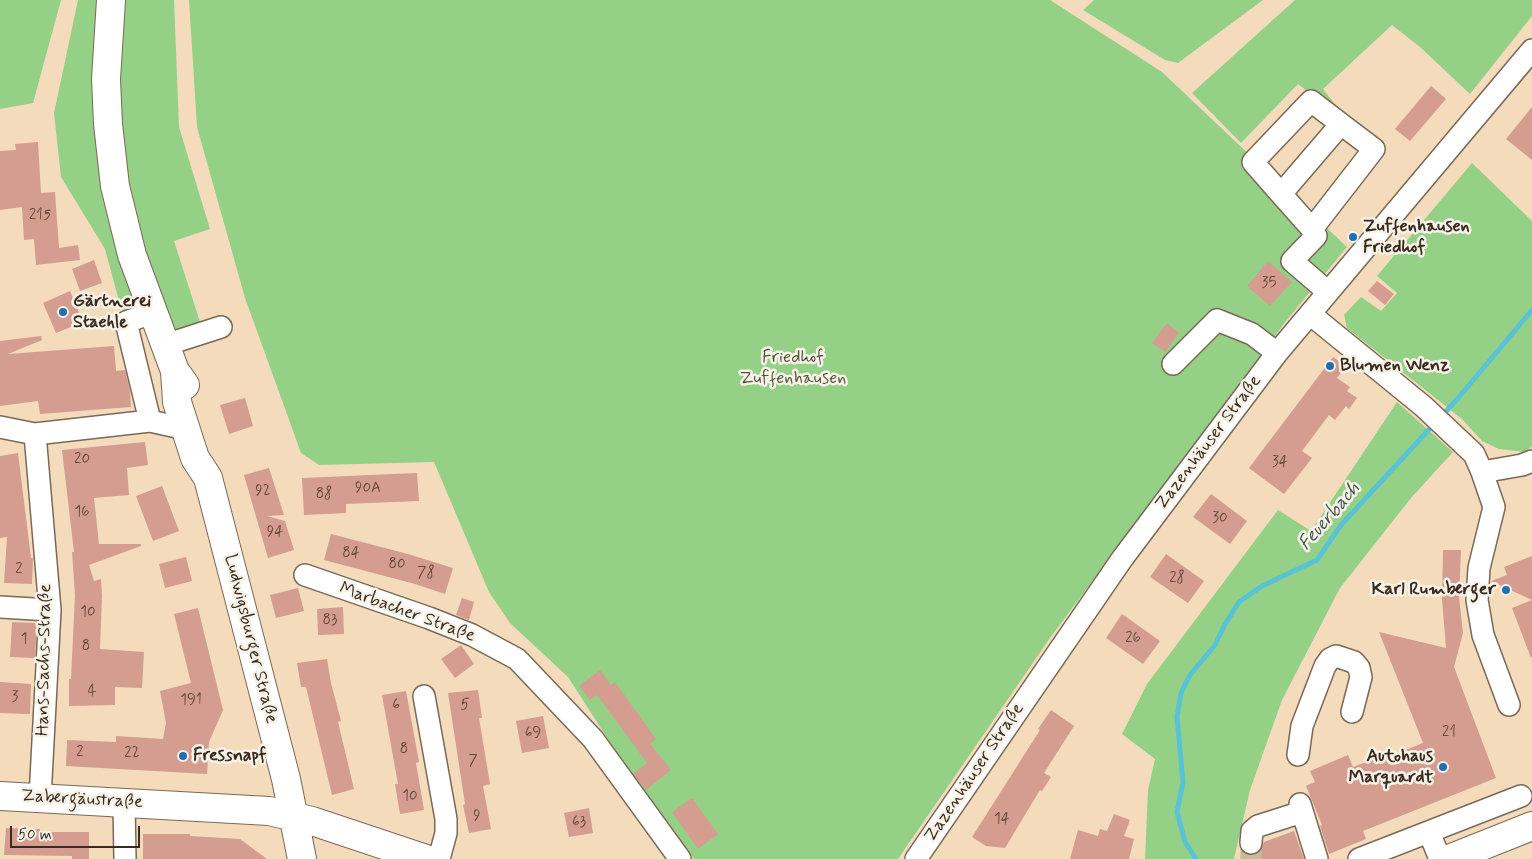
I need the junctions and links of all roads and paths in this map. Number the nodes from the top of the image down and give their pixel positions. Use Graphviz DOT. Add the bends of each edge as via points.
graph roads {
  1 [pos="111,0"];
  2 [pos="1532,50"];
  3 [pos="1341,124"];
  4 [pos="1281,194"];
  5 [pos="1312,229"];
  6 [pos="1328,292"];
  7 [pos="152,313"];
  8 [pos="1310,314"];
  9 [pos="221,327"];
  10 [pos="165,345"];
  11 [pos="1277,353"];
  12 [pos="1173,364"];
  13 [pos="175,371"];
  14 [pos="168,426"];
  15 [pos="0,427"];
  16 [pos="35,434"];
  17 [pos="1532,461"];
  18 [pos="1482,472"];
  19 [pos="208,478"];
  20 [pos="305,575"];
  21 [pos="0,607"];
  22 [pos="50,610"];
  23 [pos="424,696"];
  24 [pos="1509,705"];
  25 [pos="1352,712"];
  26 [pos="1298,755"];
  27 [pos="0,796"];
  28 [pos="1521,796"];
  29 [pos="40,798"];
  30 [pos="124,802"];
  31 [pos="295,817"];
  32 [pos="1532,826"];
  33 [pos="1429,832"];
  34 [pos="1251,843"];
  35 [pos="125,859"];
  36 [pos="302,859"];
  37 [pos="426,859"];
  38 [pos="439,859"];
  39 [pos="680,859"];
  40 [pos="916,859"];
  41 [pos="1317,859"];
  42 [pos="1360,859"];
  43 [pos="1440,859"];
  44 [pos="1449,859"];
  1 -- 7 [label="main road, Ludwigsburger Straße" via="106,79 115,186 132,256"];
  2 -- 6 [label="street, Zazenhäuser Straße"];
  3 -- 4 [label="street"];
  3 -- 4 [label="street" via="1311,101 1253,162"];
  3 -- 5 [label="street" via="1374,149"];
  4 -- 5 [label="street"];
  5 -- 6 [label="street" via="1316,236 1292,261"];
  6 -- 8 [label="street, Zazenhäuser Straße"];
  7 -- 10 [label="main road, Ludwigsburger Straße"];
  7 -- 14 [label="street" via="126,322"];
  8 -- 11 [label="street, Zazenhäuser Straße"];
  8 -- 18 [label="street" via="1423,406 1474,454"];
  9 -- 10 [label="street"];
  10 -- 13 [label="main road, Ludwigsburger Straße"];
  11 -- 12 [label="street" via="1252,334 1217,320"];
  11 -- 40 [label="street, Zazenhäuser Straße" via="1122,559"];
  13 -- 14 [label="main road, Ludwigsburger Straße" via="177,402"];
  13 -- 19 [label="main road, Ludwigsburger Straße" via="193,396 211,454"];
  14 -- 16 [label="street"];
  14 -- 19 [label="main road, Ludwigsburger Straße"];
  15 -- 16 [label="street"];
  16 -- 22 [label="street, Hans-Sachs-Straße"];
  17 -- 18 [label="street"];
  18 -- 24 [label="street" via="1494,507 1480,568 1477,600 1483,635"];
  19 -- 31 [label="main road, Ludwigsburger Straße"];
  20 -- 39 [label="street, Marbacher Straße" via="429,618 517,659 593,739"];
  21 -- 22 [label="street"];
  22 -- 29 [label="street, Hans-Sachs-Straße"];
  23 -- 38 [label="street" via="446,819"];
  25 -- 26 [label="street" via="1360,677 1358,668 1354,662 1336,656 1330,659 1322,674 1302,726"];
  27 -- 29 [label="main road, Zabergäustraße"];
  28 -- 33 [label="street"];
  29 -- 30 [label="main road, Zabergäustraße"];
  30 -- 31 [label="main road, Zabergäustraße" via="269,812"];
  30 -- 35 [label="street"];
  31 -- 36 [label="main road, Ludwigsburger Straße"];
  31 -- 37 [label="main road, Zabergäustraße"];
  32 -- 44 [label="main road"];
  33 -- 42 [label="street"];
  33 -- 43 [label="street"];
  34 -- 41 [label="street" via="1252,832 1258,826 1301,808"];
}
